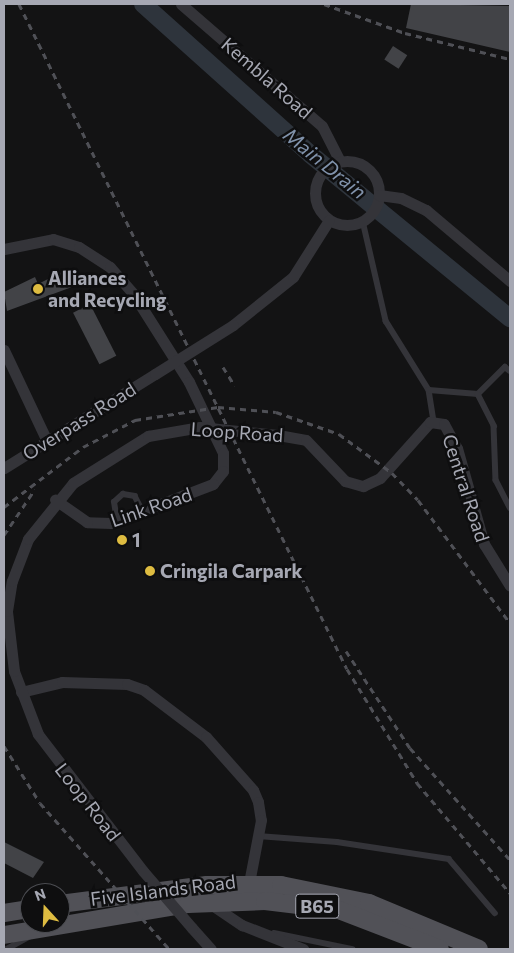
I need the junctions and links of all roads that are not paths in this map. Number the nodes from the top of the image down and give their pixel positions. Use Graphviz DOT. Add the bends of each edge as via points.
graph roads {
  1 [pos="181,4"];
  2 [pos="337,162"];
  3 [pos="379,195"];
  4 [pos="367,217"];
  5 [pos="329,220"];
  6 [pos="4,249"];
  7 [pos="510,281"];
  8 [pos="4,350"];
  9 [pos="510,371"];
  10 [pos="429,390"];
  11 [pos="478,394"];
  12 [pos="434,422"];
  13 [pos="47,441"];
  14 [pos="4,468"];
  15 [pos="55,500"];
  16 [pos="510,508"];
  17 [pos="143,513"];
  18 [pos="118,521"];
  19 [pos="510,586"];
  20 [pos="21,692"];
  21 [pos="258,836"];
  22 [pos="249,884"];
  23 [pos="208,902"];
  24 [pos="70,903"];
  25 [pos="20,911"];
  26 [pos="4,913"];
  27 [pos="495,913"];
  28 [pos="70,923"];
  29 [pos="249,928"];
  30 [pos="20,932"];
  31 [pos="33,933"];
  32 [pos="4,935"];
  33 [pos="208,946"];
  34 [pos="433,948"];
  35 [pos="7,949"];
  36 [pos="216,949"];
  37 [pos="303,949"];
  38 [pos="352,949"];
  39 [pos="478,949"];
  1 -- 2 [label="street, Kembla Road" via="322,126"];
  2 -- 3 [label="street" via="368,168"];
  2 -- 5 [label="street" via="316,182 316,204"];
  3 -- 4 [label="street"];
  3 -- 7 [label="street" via="401,198 426,210"];
  4 -- 5 [label="street" via="346,225"];
  4 -- 10 [label="lane" via="386,321"];
  5 -- 13 [label="street, Overpass Road, bridge" via="293,277 233,325"];
  6 -- 17 [label="street, Link Road" via="53,239 96,256 134,295 189,382 223,453 223,471 213,484"];
  8 -- 13 [label="street"];
  9 -- 11 [label="lane" via="505,367"];
  10 -- 11 [label="lane"];
  10 -- 12 [label="lane"];
  11 -- 16 [label="lane" via="494,426 496,480"];
  12 -- 15 [label="street, Loop Road, bridge" via="380,478 363,486 345,481 306,440 200,427 162,431 133,443 89,470"];
  12 -- 19 [label="street, Central Road" via="452,434 484,544"];
  13 -- 14 [label="street, Overpass Road"];
  15 -- 18 [label="street, Link Road" via="87,522"];
  15 -- 20 [label="street, Loop Road" via="28,539 12,581 7,630"];
  17 -- 18 [label="street, Link Road"];
  17 -- 18 [label="lane" via="135,496 123,494 114,502"];
  20 -- 21 [label="street" via="90,681 144,690 206,737 253,790 261,820"];
  20 -- 33 [label="street, Loop Road, bridge" via="49,751 143,871"];
  21 -- 22 [label="street"];
  21 -- 27 [label="lane" via="337,842 449,859"];
  22 -- 24 [label="main road, Five Islands Road / B65"];
  22 -- 39 [label="main road, Five Islands Road / B65" via="346,896 435,928"];
  23 -- 28 [label="main road, Five Islands Road / B65"];
  23 -- 29 [label="street"];
  23 -- 34 [label="main road, Five Islands Road / B65" via="320,906 374,920"];
  25 -- 26 [label="main road"];
  29 -- 37 [label="street"];
  29 -- 38 [label="lane"];
  30 -- 32 [label="main road, Five Islands Road / B65"];
  31 -- 35 [label="lane"];
  33 -- 36 [label="street, Loop Road"];
}
